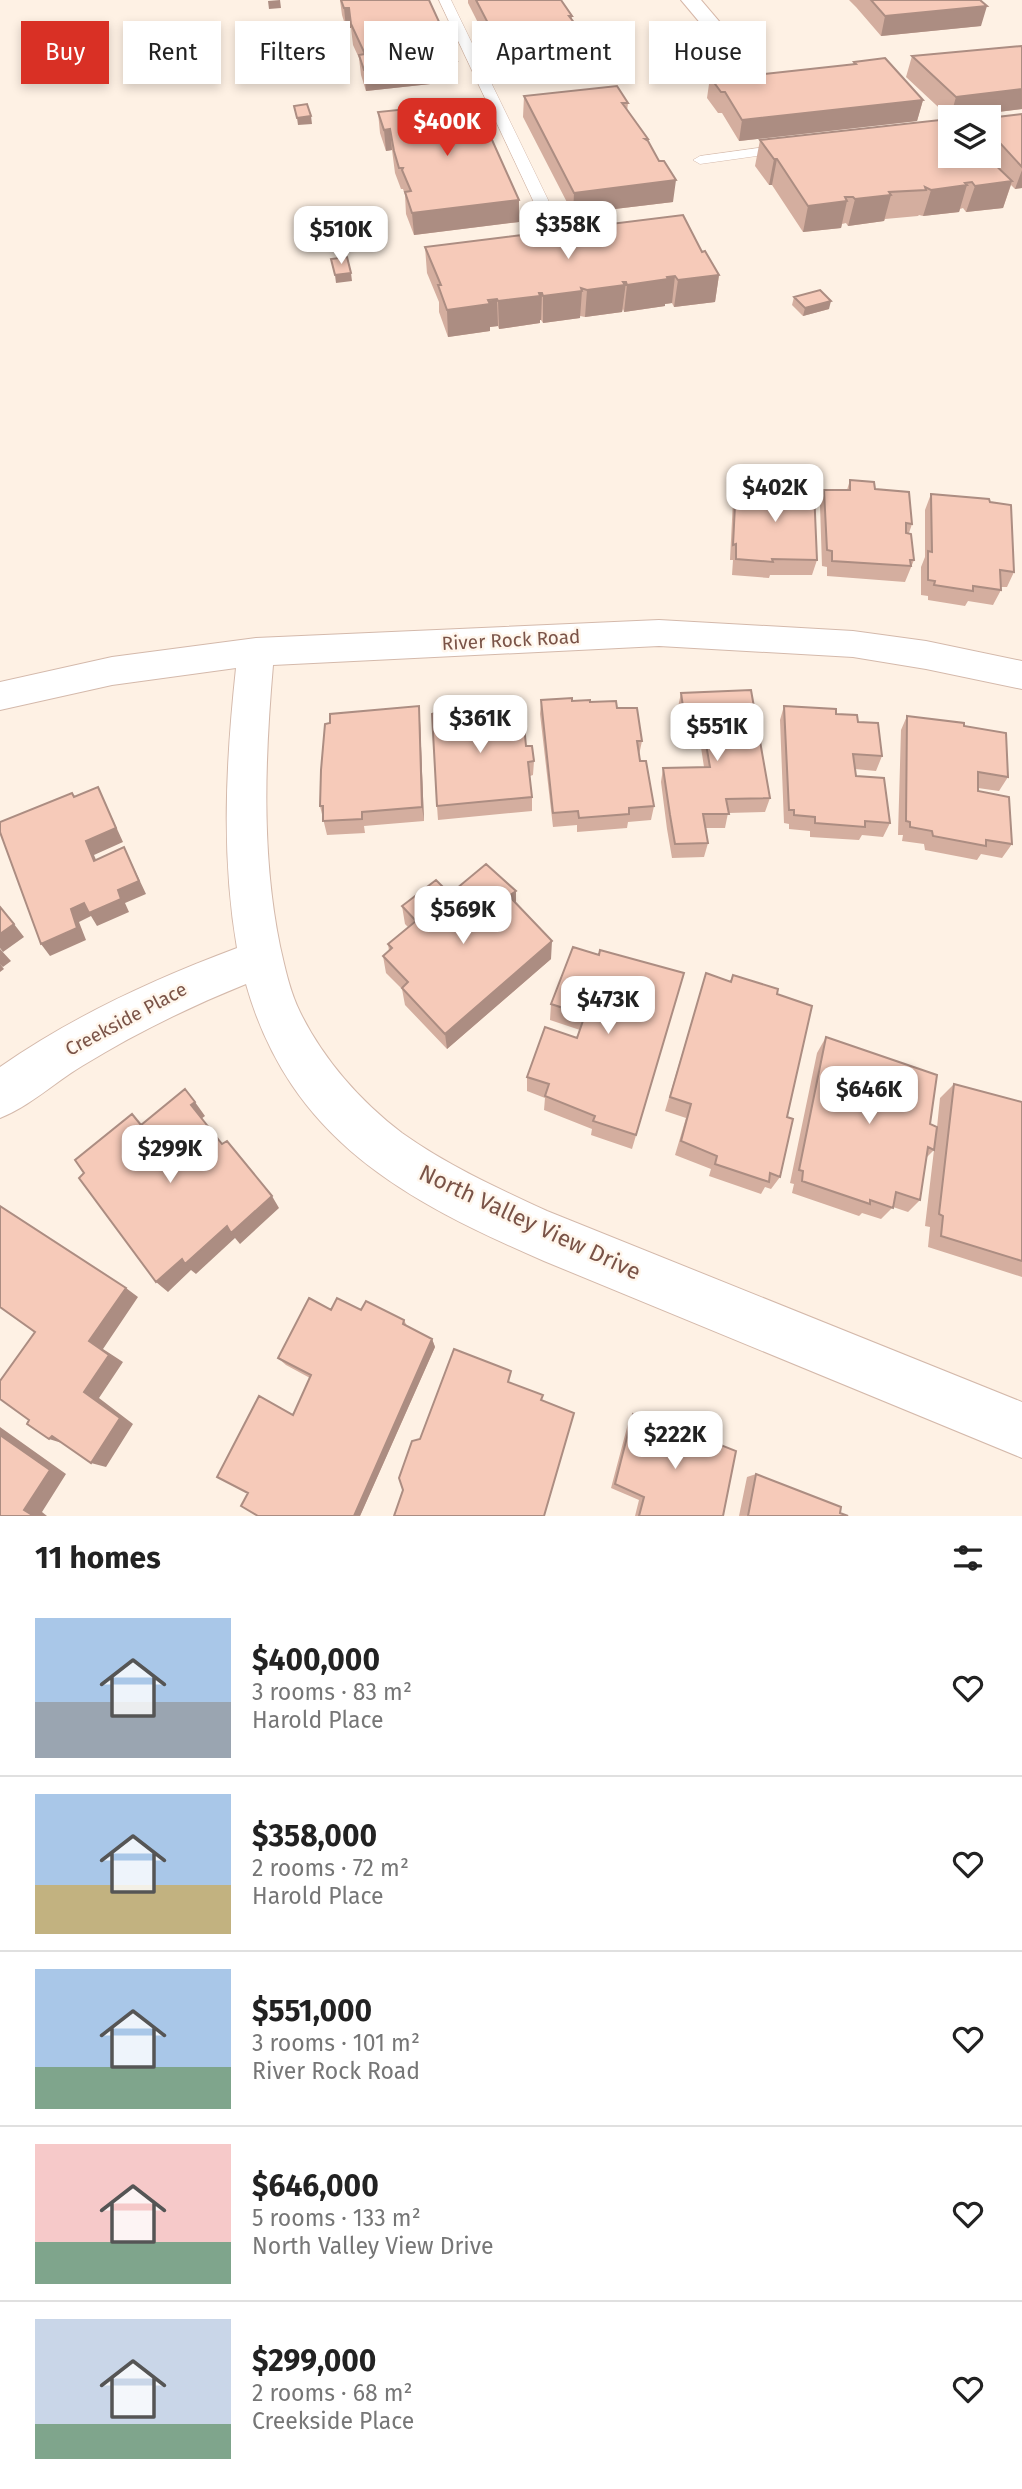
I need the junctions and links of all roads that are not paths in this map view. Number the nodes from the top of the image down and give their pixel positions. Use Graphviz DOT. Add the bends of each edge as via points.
graph roads {
  1 [pos="445,0"];
  2 [pos="691,0"];
  3 [pos="709,21"];
  4 [pos="805,146"];
  5 [pos="700,160"];
  6 [pos="562,245"];
  7 [pos="256,652"];
  8 [pos="1022,675"];
  9 [pos="0,696"];
  10 [pos="260,959"];
  11 [pos="0,1095"];
  12 [pos="1022,1430"];
  1 -- 6 [label="lane"];
  2 -- 3 [label="street"];
  4 -- 5 [label="lane"];
  7 -- 8 [label="street, River Rock Road" via="659,633 853,644"];
  7 -- 9 [label="street, River Rock Road" via="112,671"];
  7 -- 10 [label="street, North Valley View Drive" via="248,720 247,851"];
  10 -- 11 [label="street, Creekside Place" via="121,1017"];
  10 -- 12 [label="street, North Valley View Drive" via="274,1006 297,1051 327,1094 404,1163 451,1191 572,1246"];
}
